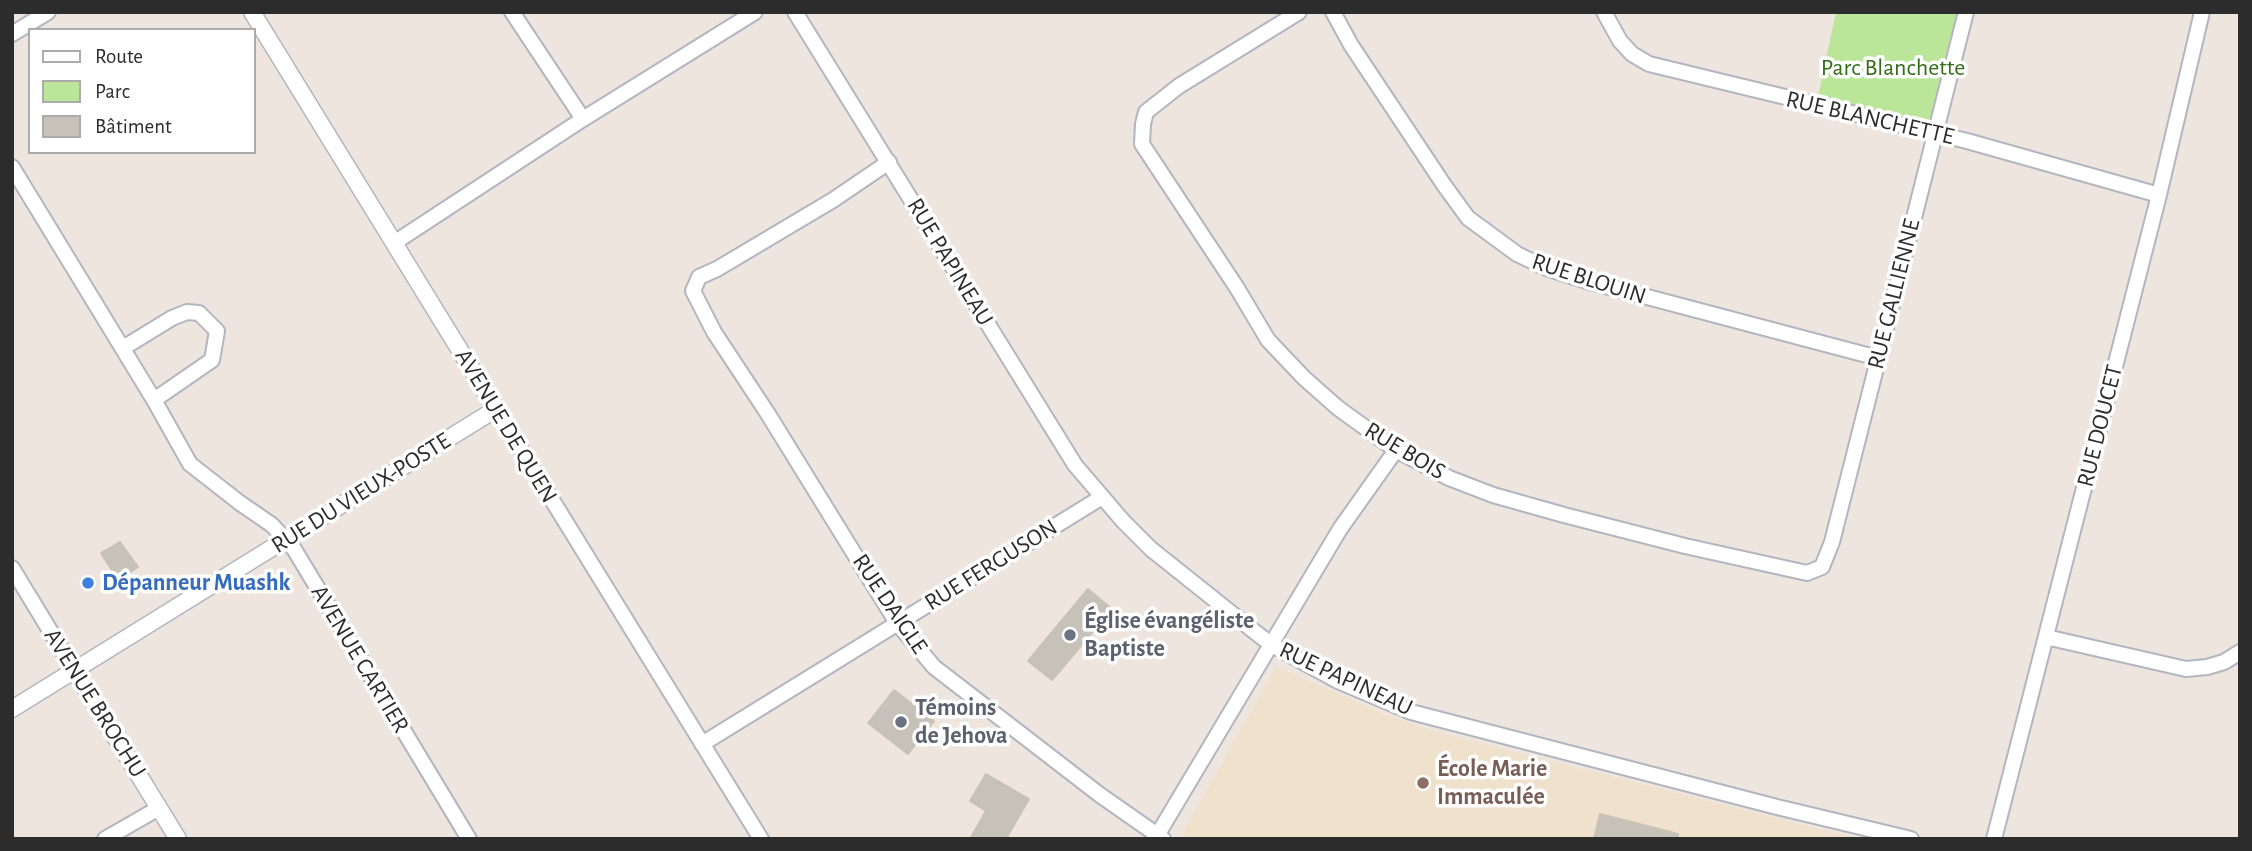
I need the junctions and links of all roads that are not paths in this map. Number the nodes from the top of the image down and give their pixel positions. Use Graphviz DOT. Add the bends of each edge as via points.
graph roads {
  1 [pos="48,12"];
  2 [pos="252,12"];
  3 [pos="512,12"];
  4 [pos="755,12"];
  5 [pos="795,12"];
  6 [pos="1298,12"];
  7 [pos="1333,12"];
  8 [pos="1604,12"];
  9 [pos="1966,12"];
  10 [pos="2202,12"];
  11 [pos="12,34"];
  12 [pos="583,118"];
  13 [pos="1933,134"];
  14 [pos="889,162"];
  15 [pos="12,167"];
  16 [pos="2159,194"];
  17 [pos="394,243"];
  18 [pos="123,348"];
  19 [pos="1878,358"];
  20 [pos="154,400"];
  21 [pos="496,409"];
  22 [pos="1396,450"];
  23 [pos="1102,497"];
  24 [pos="286,539"];
  25 [pos="12,568"];
  26 [pos="1815,570"];
  27 [pos="897,623"];
  28 [pos="2046,637"];
  29 [pos="1272,645"];
  30 [pos="2240,652"];
  31 [pos="77,676"];
  32 [pos="12,709"];
  33 [pos="702,744"];
  34 [pos="159,808"];
  35 [pos="1158,837"];
  36 [pos="105,839"];
  37 [pos="178,839"];
  38 [pos="468,839"];
  39 [pos="761,839"];
  40 [pos="1910,839"];
  41 [pos="1994,839"];
  1 -- 11 [label="street"];
  2 -- 17 [label="street, AVENUE DE QUEN"];
  3 -- 12 [label="street"];
  4 -- 12 [label="street"];
  5 -- 14 [label="street, RUE PAPINEAU"];
  6 -- 22 [label="street, RUE BOIS" via="1179,86 1146,112 1142,144 1268,340 1338,408"];
  7 -- 19 [label="street, RUE BLOUIN" via="1468,218 1517,254 1583,280"];
  8 -- 13 [label="street, RUE BLANCHETTE" via="1620,41 1649,64"];
  9 -- 13 [label="street, RUE GALLIENNE"];
  10 -- 16 [label="street, RUE DOUCET"];
  12 -- 17 [label="street"];
  13 -- 16 [label="street, RUE BLANCHETTE"];
  13 -- 19 [label="street, RUE GALLIENNE"];
  14 -- 23 [label="street, RUE PAPINEAU" via="1075,465"];
  14 -- 27 [label="street, RUE DAIGLE" via="699,277 693,291 714,332"];
  15 -- 18 [label="street, AVENUE CARTIER"];
  16 -- 28 [label="street, RUE DOUCET"];
  17 -- 21 [label="street, AVENUE DE QUEN"];
  18 -- 20 [label="street, AVENUE CARTIER"];
  18 -- 20 [label="street" via="187,312 199,313 217,331 212,360"];
  19 -- 26 [label="street, RUE GALLIENNE" via="1827,558"];
  20 -- 24 [label="street, AVENUE CARTIER" via="190,464"];
  21 -- 24 [label="street, RUE DU VIEUX-POSTE"];
  21 -- 33 [label="street, AVENUE DE QUEN"];
  22 -- 26 [label="street, RUE BOIS" via="1493,495 1749,561 1807,573"];
  22 -- 29 [label="street" via="1340,528"];
  23 -- 27 [label="street, RUE FERGUSON"];
  23 -- 29 [label="street, RUE PAPINEAU" via="1151,549"];
  24 -- 31 [label="street, RUE DU VIEUX-POSTE"];
  24 -- 38 [label="street, AVENUE CARTIER"];
  25 -- 31 [label="street, AVENUE BROCHU"];
  27 -- 33 [label="street, RUE FERGUSON"];
  27 -- 35 [label="street, RUE DAIGLE" via="934,667"];
  28 -- 30 [label="street" via="2186,669 2216,665"];
  28 -- 41 [label="street, RUE DOUCET"];
  29 -- 35 [label="street"];
  29 -- 40 [label="street, RUE PAPINEAU" via="1338,681 1411,712"];
  31 -- 32 [label="street, RUE DU VIEUX-POSTE"];
  31 -- 34 [label="street, AVENUE BROCHU"];
  33 -- 39 [label="street, AVENUE DE QUEN"];
  34 -- 36 [label="street"];
  34 -- 37 [label="street, AVENUE BROCHU"];
}
